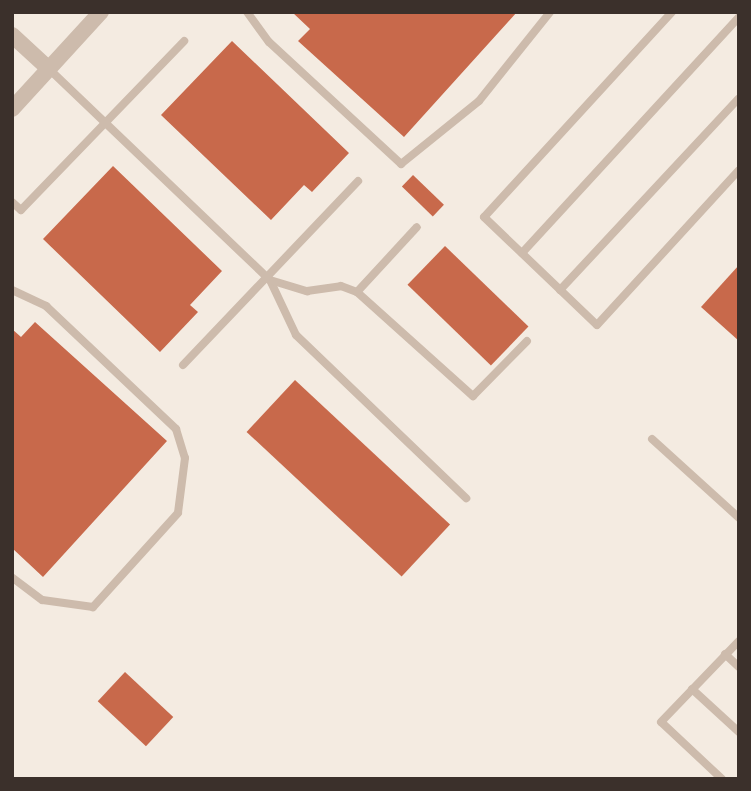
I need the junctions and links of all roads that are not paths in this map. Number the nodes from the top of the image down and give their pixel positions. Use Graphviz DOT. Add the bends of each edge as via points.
graph roads {
  1 [pos="101,12"];
  2 [pos="247,12"];
  3 [pos="550,12"];
  4 [pos="672,12"];
  5 [pos="739,17"];
  6 [pos="12,35"];
  7 [pos="184,40"];
  8 [pos="49,69"];
  9 [pos="739,98"];
  10 [pos="12,109"];
  11 [pos="105,121"];
  12 [pos="739,170"];
  13 [pos="358,181"];
  14 [pos="12,202"];
  15 [pos="417,227"];
  16 [pos="522,253"];
  17 [pos="270,280"];
  18 [pos="12,290"];
  19 [pos="560,290"];
  20 [pos="357,292"];
  21 [pos="527,341"];
  22 [pos="183,365"];
  23 [pos="652,439"];
  24 [pos="466,498"];
  25 [pos="739,518"];
  26 [pos="12,577"];
  27 [pos="739,641"];
  28 [pos="725,654"];
  29 [pos="739,667"];
  30 [pos="691,689"];
  31 [pos="739,732"];
  32 [pos="722,779"];
  1 -- 8 [label="street"];
  2 -- 3 [label="lane" via="269,42 401,164 480,101"];
  4 -- 16 [label="lane" via="484,217"];
  5 -- 16 [label="lane"];
  6 -- 8 [label="street"];
  7 -- 11 [label="lane"];
  8 -- 10 [label="street"];
  8 -- 11 [label="lane"];
  9 -- 19 [label="lane"];
  11 -- 14 [label="lane" via="21,210"];
  11 -- 17 [label="lane"];
  12 -- 19 [label="lane" via="597,325"];
  13 -- 17 [label="lane"];
  15 -- 20 [label="lane"];
  16 -- 19 [label="lane"];
  17 -- 20 [label="lane" via="307,291 341,286"];
  17 -- 22 [label="lane"];
  17 -- 24 [label="lane" via="296,335"];
  18 -- 26 [label="lane" via="46,306 176,429 185,458 178,513 93,607 42,600"];
  20 -- 21 [label="lane" via="472,396"];
  23 -- 25 [label="lane"];
  27 -- 28 [label="lane"];
  28 -- 29 [label="lane"];
  28 -- 30 [label="lane"];
  30 -- 31 [label="lane"];
  30 -- 32 [label="lane" via="662,722"];
}
